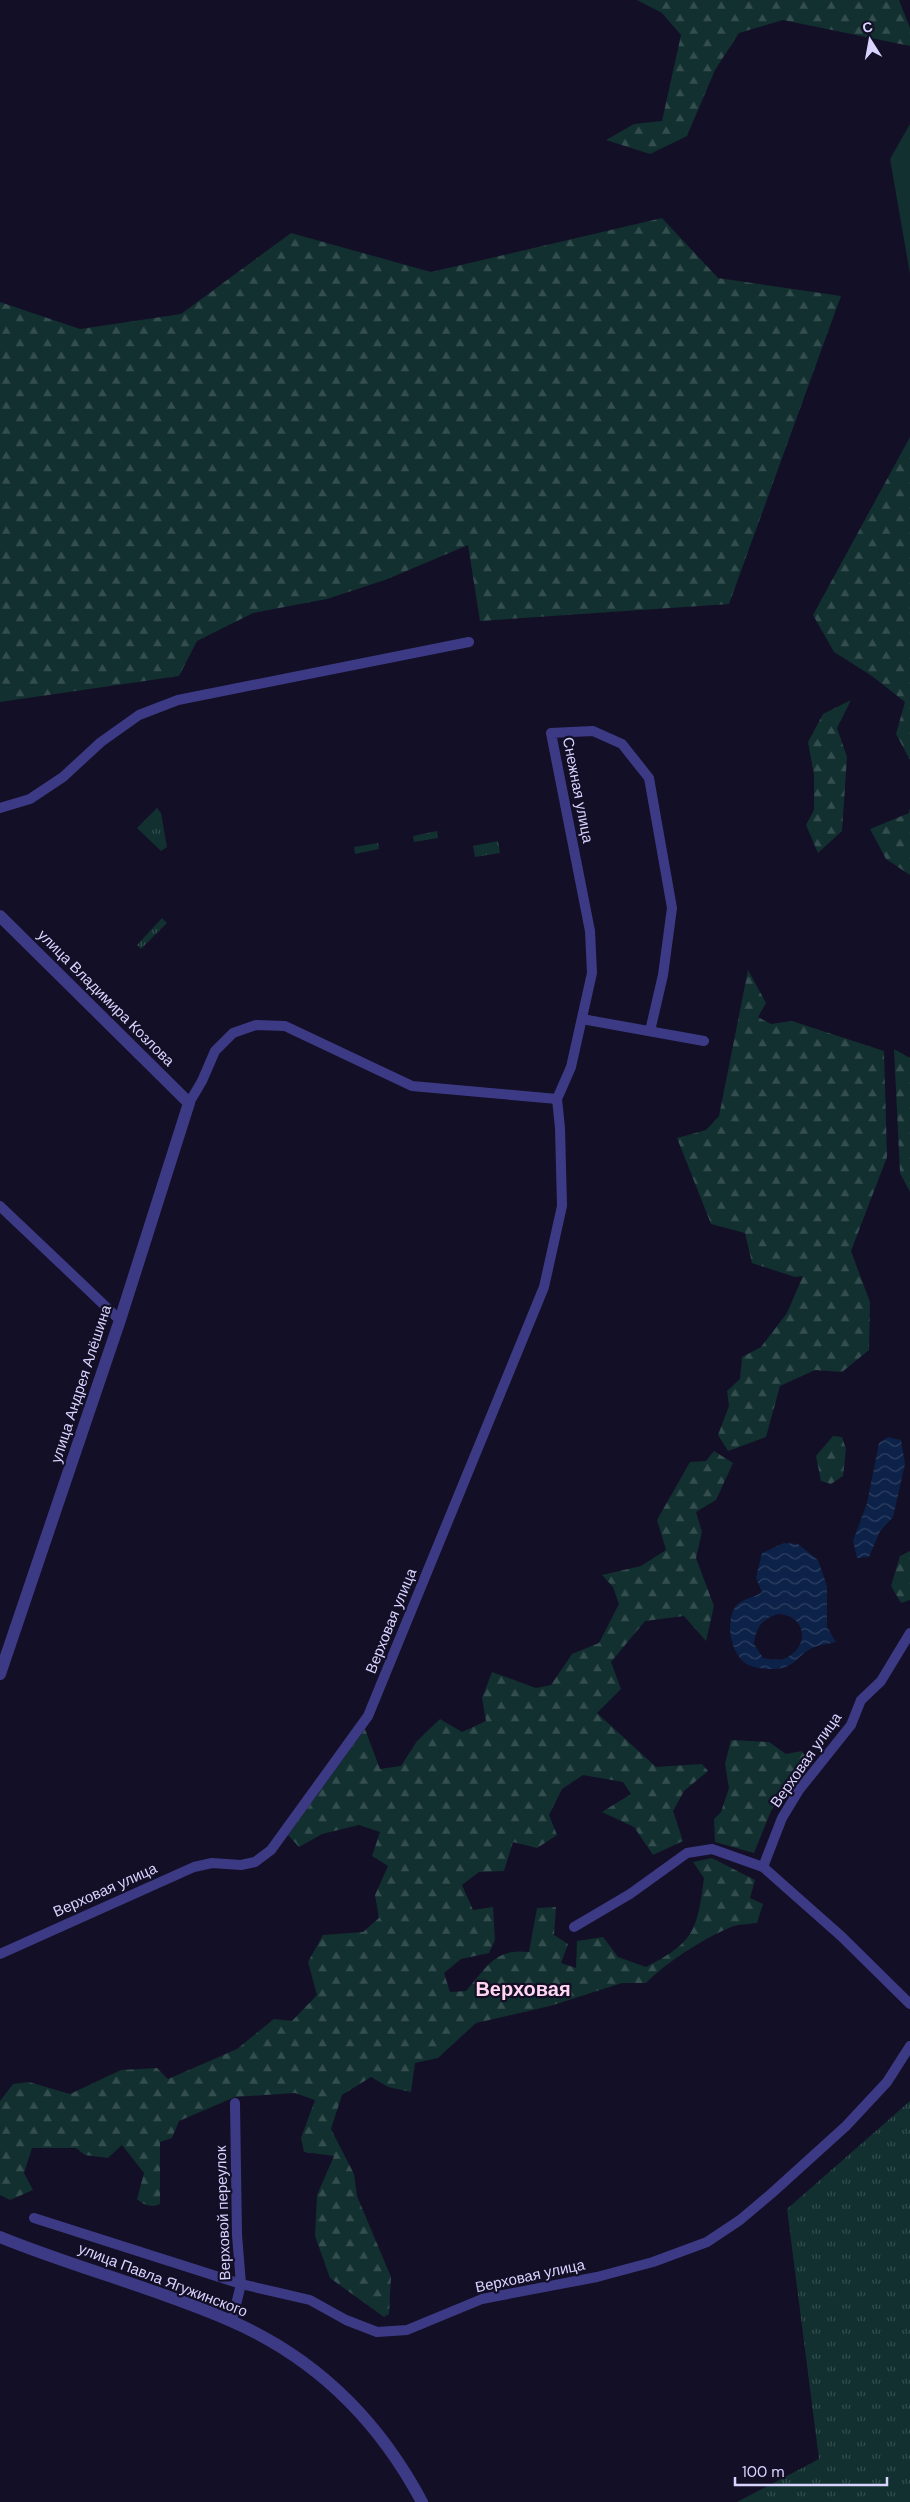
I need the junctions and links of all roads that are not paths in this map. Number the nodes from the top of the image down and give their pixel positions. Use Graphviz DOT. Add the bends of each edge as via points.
graph roads {
  1 [pos="469,642"];
  2 [pos="0,808"];
  3 [pos="0,916"];
  4 [pos="582,1019"];
  5 [pos="650,1031"];
  6 [pos="704,1041"];
  7 [pos="557,1099"];
  8 [pos="189,1103"];
  9 [pos="0,1206"];
  10 [pos="120,1320"];
  11 [pos="910,1633"];
  12 [pos="0,1674"];
  13 [pos="763,1867"];
  14 [pos="574,1926"];
  15 [pos="0,1954"];
  16 [pos="910,2004"];
  17 [pos="910,2046"];
  18 [pos="235,2103"];
  19 [pos="34,2218"];
  20 [pos="0,2237"];
  21 [pos="241,2284"];
  22 [pos="232,2321"];
  23 [pos="422,2502"];
  1 -- 2 [label="street" via="178,700 139,715 101,742 63,777 30,799"];
  3 -- 8 [label="street, улица Владимира Козлова"];
  4 -- 5 [label="street"];
  4 -- 5 [label="street, Снежная улица" via="592,973 590,931 551,733 573,730 593,732 622,744 649,778 672,908 664,975"];
  4 -- 7 [label="street, Снежная улица" via="571,1067"];
  5 -- 6 [label="street"];
  7 -- 8 [label="street" via="412,1086 285,1026 256,1025 233,1033 215,1051"];
  7 -- 15 [label="street, Верховая улица" via="562,1206 544,1287 368,1716 271,1850 255,1862 194,1868"];
  8 -- 10 [label="street, улица Андрея Алёшина"];
  9 -- 10 [label="street"];
  10 -- 12 [label="street, улица Андрея Алёшина"];
  11 -- 13 [label="street, Верховая улица" via="881,1681 861,1700 851,1725 799,1790 782,1818"];
  13 -- 14 [label="street" via="712,1849 687,1853 630,1894"];
  13 -- 16 [label="street" via="841,1936"];
  17 -- 21 [label="street, Верховая улица" via="887,2082 846,2126 740,2220 707,2242 653,2262 597,2277 482,2299 407,2330 377,2332 346,2320 310,2300"];
  18 -- 21 [label="street, Верховой переулок"];
  19 -- 21 [label="street, Верховая улица"];
  20 -- 22 [label="street, улица Павла Ягужинского"];
  21 -- 22 [label="street, Верховой переулок"];
  22 -- 23 [label="street, улица Павла Ягужинского" via="308,2365 346,2398 376,2429 403,2467"];
}
